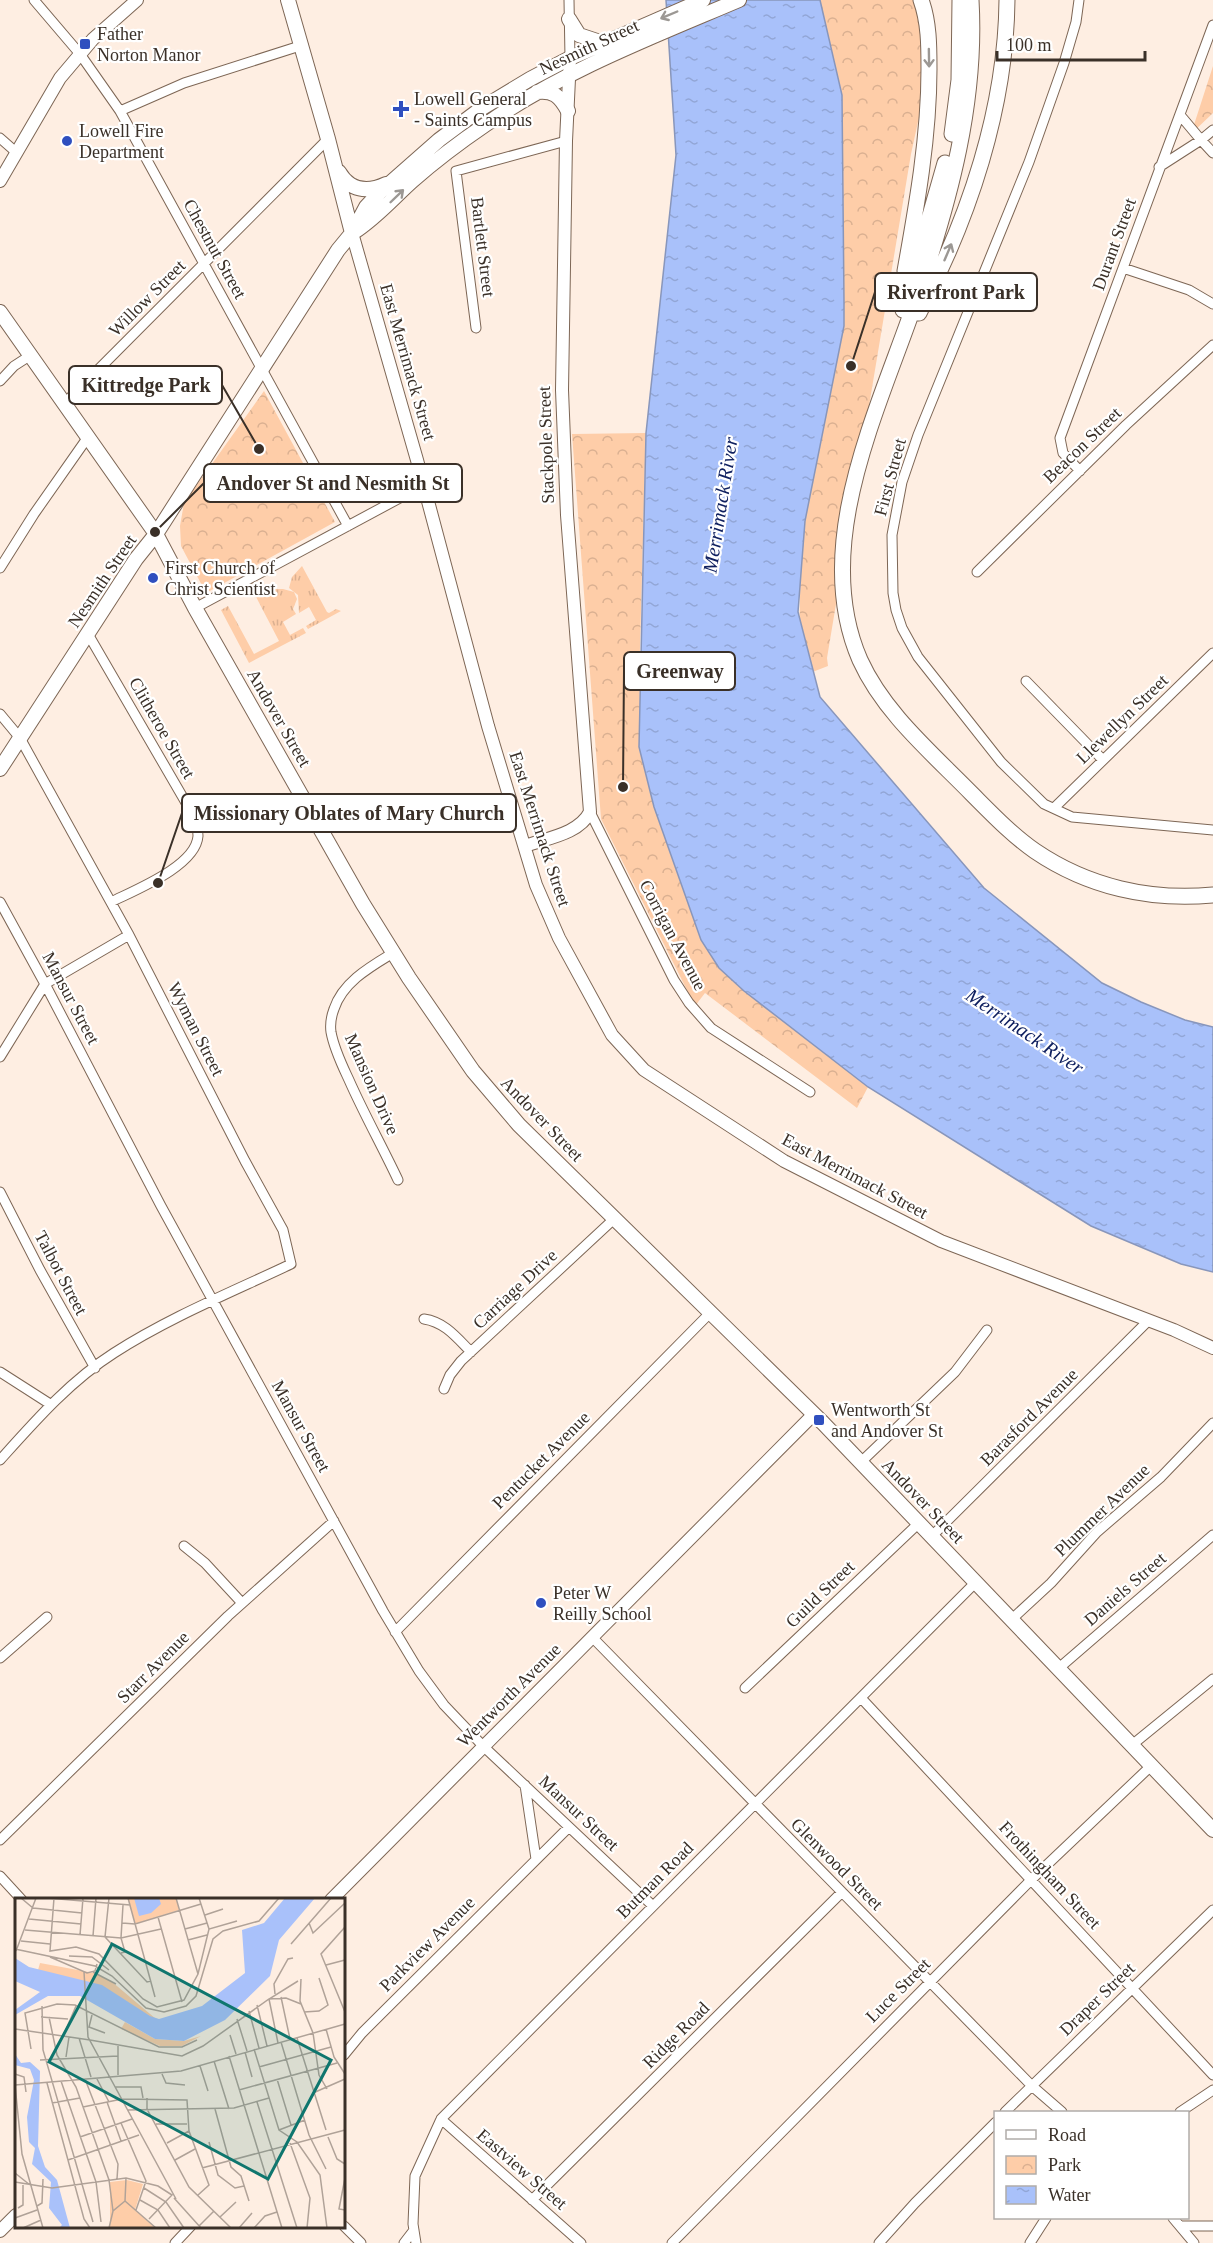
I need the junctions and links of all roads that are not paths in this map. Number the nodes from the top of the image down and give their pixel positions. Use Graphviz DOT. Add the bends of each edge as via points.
graph roads {
  1 [pos="34,0"];
  2 [pos="137,0"];
  3 [pos="569,0"];
  4 [pos="703,0"];
  5 [pos="740,0"];
  6 [pos="921,0"];
  7 [pos="960,0"];
  8 [pos="971,0"];
  9 [pos="1007,0"];
  10 [pos="1078,0"];
  11 [pos="291,1"];
  12 [pos="569,19"];
  13 [pos="1213,25"];
  14 [pos="603,43"];
  15 [pos="303,45"];
  16 [pos="80,54"];
  17 [pos="570,58"];
  18 [pos="569,75"];
  19 [pos="535,93"];
  20 [pos="120,111"];
  21 [pos="568,111"];
  22 [pos="1180,115"];
  23 [pos="1213,130"];
  24 [pos="0,138"];
  25 [pos="328,139"];
  26 [pos="1202,140"];
  27 [pos="566,141"];
  28 [pos="17,153"];
  29 [pos="1213,153"];
  30 [pos="334,162"];
  31 [pos="1159,167"];
  32 [pos="0,182"];
  33 [pos="390,182"];
  34 [pos="352,233"];
  35 [pos="205,263"];
  36 [pos="1122,268"];
  37 [pos="1213,304"];
  38 [pos="0,312"];
  39 [pos="476,328"];
  40 [pos="1213,345"];
  41 [pos="31,355"];
  42 [pos="262,369"];
  43 [pos="886,380"];
  44 [pos="0,381"];
  45 [pos="65,403"];
  46 [pos="88,437"];
  47 [pos="1080,471"];
  48 [pos="424,485"];
  49 [pos="348,526"];
  50 [pos="156,534"];
  51 [pos="0,568"];
  52 [pos="976,572"];
  53 [pos="195,608"];
  54 [pos="88,634"];
  55 [pos="1213,652"];
  56 [pos="1026,681"];
  57 [pos="0,714"];
  58 [pos="21,738"];
  59 [pos="1103,760"];
  60 [pos="0,769"];
  61 [pos="1054,808"];
  62 [pos="590,812"];
  63 [pos="1213,830"];
  64 [pos="525,846"];
  65 [pos="1213,895"];
  66 [pos="0,902"];
  67 [pos="111,902"];
  68 [pos="129,935"];
  69 [pos="393,953"];
  70 [pos="45,984"];
  71 [pos="0,1057"];
  72 [pos="810,1092"];
  73 [pos="398,1180"];
  74 [pos="0,1192"];
  75 [pos="615,1218"];
  76 [pos="213,1300"];
  77 [pos="711,1312"];
  78 [pos="424,1319"];
  79 [pos="1149,1320"];
  80 [pos="987,1330"];
  81 [pos="1213,1348"];
  82 [pos="471,1352"];
  83 [pos="95,1368"];
  84 [pos="0,1372"];
  85 [pos="444,1389"];
  86 [pos="50,1404"];
  87 [pos="814,1414"];
  88 [pos="1213,1424"];
  89 [pos="0,1460"];
  90 [pos="861,1462"];
  91 [pos="334,1521"];
  92 [pos="919,1523"];
  93 [pos="1213,1535"];
  94 [pos="932,1536"];
  95 [pos="184,1546"];
  96 [pos="976,1582"];
  97 [pos="242,1603"];
  98 [pos="47,1617"];
  99 [pos="1012,1618"];
  100 [pos="395,1632"];
  101 [pos="592,1637"];
  102 [pos="0,1658"];
  103 [pos="1059,1668"];
  104 [pos="1213,1679"];
  105 [pos="745,1688"];
  106 [pos="862,1699"];
  107 [pos="1132,1745"];
  108 [pos="483,1746"];
  109 [pos="1152,1766"];
  110 [pos="525,1785"];
  111 [pos="754,1804"];
  112 [pos="1211,1825"];
  113 [pos="569,1827"];
  114 [pos="0,1840"];
  115 [pos="536,1859"];
  116 [pos="0,1876"];
  117 [pos="1032,1880"];
  118 [pos="842,1892"];
  119 [pos="21,1898"];
  120 [pos="332,1898"];
  121 [pos="653,1906"];
  122 [pos="1213,1910"];
  123 [pos="930,1982"];
  124 [pos="1133,1988"];
  125 [pos="345,2054"];
  126 [pos="1213,2075"];
  127 [pos="1032,2086"];
  128 [pos="1213,2090"];
  129 [pos="1006,2111"];
  130 [pos="1061,2111"];
  131 [pos="1182,2111"];
  132 [pos="441,2119"];
  133 [pos="994,2124"];
  134 [pos="532,2200"];
  135 [pos="15,2216"];
  136 [pos="1045,2219"];
  137 [pos="1175,2219"];
  138 [pos="1182,2226"];
  139 [pos="1213,2226"];
  140 [pos="345,2227"];
  141 [pos="189,2228"];
  142 [pos="414,2230"];
  143 [pos="0,2231"];
  144 [pos="175,2243"];
  145 [pos="361,2243"];
  146 [pos="404,2243"];
  147 [pos="416,2243"];
  148 [pos="581,2243"];
  149 [pos="672,2243"];
  150 [pos="880,2243"];
  151 [pos="1030,2243"];
  152 [pos="1194,2243"];
  1 -- 16 [label="street, Chestnut Street"];
  2 -- 16 [label="street"];
  3 -- 12 [label="street, Stackpole Street"];
  4 -- 14 [label="main road, Nesmith Street, one-way"];
  5 -- 18 [label="main road, Nesmith Street"];
  6 -- 43 [label="main road, one-way" via="929,61 924,159"];
  7 -- 43 [label="main road" via="959,80 951,136"];
  8 -- 43 [label="main road" via="971,65 958,154 918,294"];
  43 -- 9 [label="main road, one-way" via="940,271 976,174 998,91"];
  10 -- 61 [label="street, First Street" via="1064,63 1029,162 909,460 892,535 896,610 918,657 1001,762 1044,804"];
  11 -- 15 [label="main road, East Merrimack Street"];
  12 -- 14 [label="main road" via="579,35"];
  12 -- 17 [label="street, Stackpole Street"];
  13 -- 22 [label="street, Durant Street"];
  14 -- 17 [label="main road, Nesmith Street"];
  15 -- 20 [label="street" via="184,83"];
  15 -- 25 [label="main road, East Merrimack Street"];
  16 -- 20 [label="street, Chestnut Street"];
  16 -- 28 [label="street" via="60,78"];
  17 -- 18 [label="street, Stackpole Street"];
  17 -- 33 [label="main road, Nesmith Street" via="482,108"];
  18 -- 19 [label="main road, Nesmith Street"];
  18 -- 21 [label="street, Stackpole Street"];
  19 -- 21 [label="main road" via="552,92"];
  34 -- 19 [label="main road, Nesmith Street, one-way" via="374,219 412,181 449,152"];
  20 -- 35 [label="street, Chestnut Street"];
  21 -- 27 [label="street, Stackpole Street"];
  22 -- 26 [label="street"];
  22 -- 31 [label="street, Durant Street"];
  23 -- 26 [label="street"];
  24 -- 28 [label="street"];
  25 -- 30 [label="main road, East Merrimack Street"];
  25 -- 35 [label="street, Willow Street"];
  26 -- 29 [label="street"];
  26 -- 31 [label="street"];
  27 -- 39 [label="street, Bartlett Street" via="456,171"];
  27 -- 62 [label="street, Stackpole Street" via="562,390 567,515"];
  28 -- 32 [label="street"];
  30 -- 33 [label="main road" via="345,181 360,190 376,189"];
  30 -- 34 [label="main road, East Merrimack Street"];
  31 -- 36 [label="street, Durant Street"];
  33 -- 34 [label="main road, Nesmith Street" via="366,207"];
  34 -- 42 [label="main road, Nesmith Street"];
  34 -- 48 [label="street, East Merrimack Street"];
  35 -- 42 [label="street, Chestnut Street"];
  35 -- 45 [label="street, Willow Street"];
  36 -- 37 [label="street" via="1190,290"];
  36 -- 47 [label="street, Durant Street" via="1060,438 1063,453"];
  38 -- 41 [label="main road, Andover Street"];
  40 -- 47 [label="street, Beacon Street"];
  41 -- 44 [label="street"];
  41 -- 45 [label="main road, Andover Street"];
  42 -- 49 [label="street, Chestnut Street"];
  42 -- 50 [label="main road, Nesmith Street"];
  43 -- 65 [label="main road" via="854,487 842,562 847,620 860,660 874,686 904,724 1002,824 1034,851 1082,877 1119,889 1160,896"];
  45 -- 46 [label="main road, Andover Street"];
  46 -- 50 [label="main road, Andover Street"];
  46 -- 51 [label="street"];
  47 -- 52 [label="street, Beacon Street"];
  48 -- 49 [label="street"];
  48 -- 64 [label="street, East Merrimack Street" via="488,726"];
  49 -- 53 [label="street"];
  50 -- 53 [label="main road, Andover Street"];
  50 -- 54 [label="main road, Nesmith Street"];
  53 -- 69 [label="main road, Andover Street"];
  54 -- 58 [label="main road, Nesmith Street"];
  54 -- 67 [label="street, Clitheroe Street" via="186,801 198,836 185,861"];
  55 -- 59 [label="street, Llewellyn Street"];
  56 -- 59 [label="street"];
  57 -- 58 [label="street, Wyman Street"];
  58 -- 60 [label="main road, Nesmith Street"];
  58 -- 67 [label="street, Wyman Street"];
  59 -- 61 [label="street, Llewellyn Street"];
  61 -- 63 [label="street, First Street" via="1072,817"];
  62 -- 64 [label="street" via="572,830"];
  62 -- 72 [label="street, Corrigan Avenue" via="689,1003 711,1028"];
  64 -- 79 [label="street, East Merrimack Street" via="552,924 582,983 612,1035 644,1070 784,1161 941,1241"];
  66 -- 70 [label="street, Mansur Street"];
  67 -- 68 [label="street, Wyman Street"];
  68 -- 70 [label="street"];
  68 -- 76 [label="street, Wyman Street" via="284,1230 291,1264"];
  69 -- 73 [label="street, Mansion Drive" via="351,983 339,998 331,1020 336,1050"];
  69 -- 75 [label="main road, Andover Street" via="437,1022 488,1090"];
  70 -- 71 [label="street"];
  70 -- 76 [label="street, Mansur Street"];
  74 -- 83 [label="street, Talbot Street"];
  75 -- 77 [label="main road, Andover Street"];
  75 -- 82 [label="street, Carriage Drive"];
  76 -- 83 [label="street" via="163,1324"];
  76 -- 91 [label="street, Mansur Street"];
  77 -- 87 [label="main road, Andover Street"];
  77 -- 100 [label="street, Pentucket Avenue"];
  78 -- 82 [label="street" via="444,1325"];
  79 -- 81 [label="street, East Merrimack Street"];
  79 -- 94 [label="street, Barasford Avenue"];
  80 -- 90 [label="street" via="955,1372"];
  82 -- 85 [label="street, Carriage Drive" via="450,1375"];
  83 -- 86 [label="street"];
  84 -- 86 [label="street"];
  86 -- 89 [label="street"];
  87 -- 90 [label="main road, Andover Street"];
  87 -- 101 [label="street, Wentworth Avenue"];
  88 -- 99 [label="street, Plummer Avenue"];
  90 -- 92 [label="main road, Andover Street"];
  91 -- 97 [label="street, Starr Avenue"];
  91 -- 100 [label="street, Mansur Street"];
  92 -- 94 [label="main road, Andover Street"];
  92 -- 105 [label="street, Guild Street"];
  93 -- 103 [label="street, Daniels Street"];
  94 -- 96 [label="main road, Andover Street"];
  95 -- 97 [label="street"];
  96 -- 99 [label="main road, Andover Street"];
  96 -- 106 [label="street, Butman Road"];
  97 -- 114 [label="street, Starr Avenue"];
  98 -- 102 [label="street"];
  99 -- 103 [label="main road, Andover Street"];
  100 -- 108 [label="street, Mansur Street" via="444,1705"];
  101 -- 108 [label="street, Wentworth Avenue"];
  101 -- 111 [label="street, Glenwood Street"];
  103 -- 107 [label="main road, Andover Street"];
  104 -- 107 [label="street"];
  106 -- 111 [label="street, Butman Road"];
  106 -- 117 [label="street, Frothingham Street"];
  107 -- 109 [label="main road, Andover Street"];
  108 -- 110 [label="street, Mansur Street"];
  108 -- 120 [label="street, Wentworth Avenue"];
  109 -- 112 [label="main road, Andover Street"];
  109 -- 117 [label="street, Luce Street"];
  110 -- 113 [label="street, Mansur Street"];
  110 -- 115 [label="street"];
  111 -- 118 [label="street, Glenwood Street"];
  111 -- 121 [label="street, Butman Road"];
  113 -- 115 [label="street, Parkview Avenue"];
  113 -- 121 [label="street, Mansur Street"];
  115 -- 125 [label="street, Parkview Avenue"];
  116 -- 119 [label="street"];
  117 -- 123 [label="street, Luce Street"];
  117 -- 124 [label="street, Frothingham Street"];
  118 -- 123 [label="street, Glenwood Street"];
  118 -- 134 [label="street, Ridge Road"];
  121 -- 132 [label="street, Butman Road"];
  122 -- 124 [label="street, Draper Street"];
  123 -- 127 [label="street, Glenwood Street"];
  123 -- 149 [label="street, Luce Street"];
  124 -- 126 [label="street, Frothingham Street"];
  124 -- 127 [label="street, Draper Street"];
  127 -- 129 [label="street, Draper Street"];
  127 -- 130 [label="street, Glenwood Street"];
  128 -- 131 [label="street"];
  132 -- 134 [label="street, Eastview Street"];
  132 -- 142 [label="street, Butman Road" via="415,2175"];
  133 -- 150 [label="street"];
  134 -- 148 [label="street, Eastview Street"];
  135 -- 143 [label="street"];
  136 -- 151 [label="street"];
  137 -- 138 [label="street"];
  138 -- 139 [label="street"];
  138 -- 152 [label="street"];
  140 -- 145 [label="street"];
  141 -- 144 [label="street"];
  142 -- 146 [label="street"];
  142 -- 147 [label="street, Butman Road"];
}
